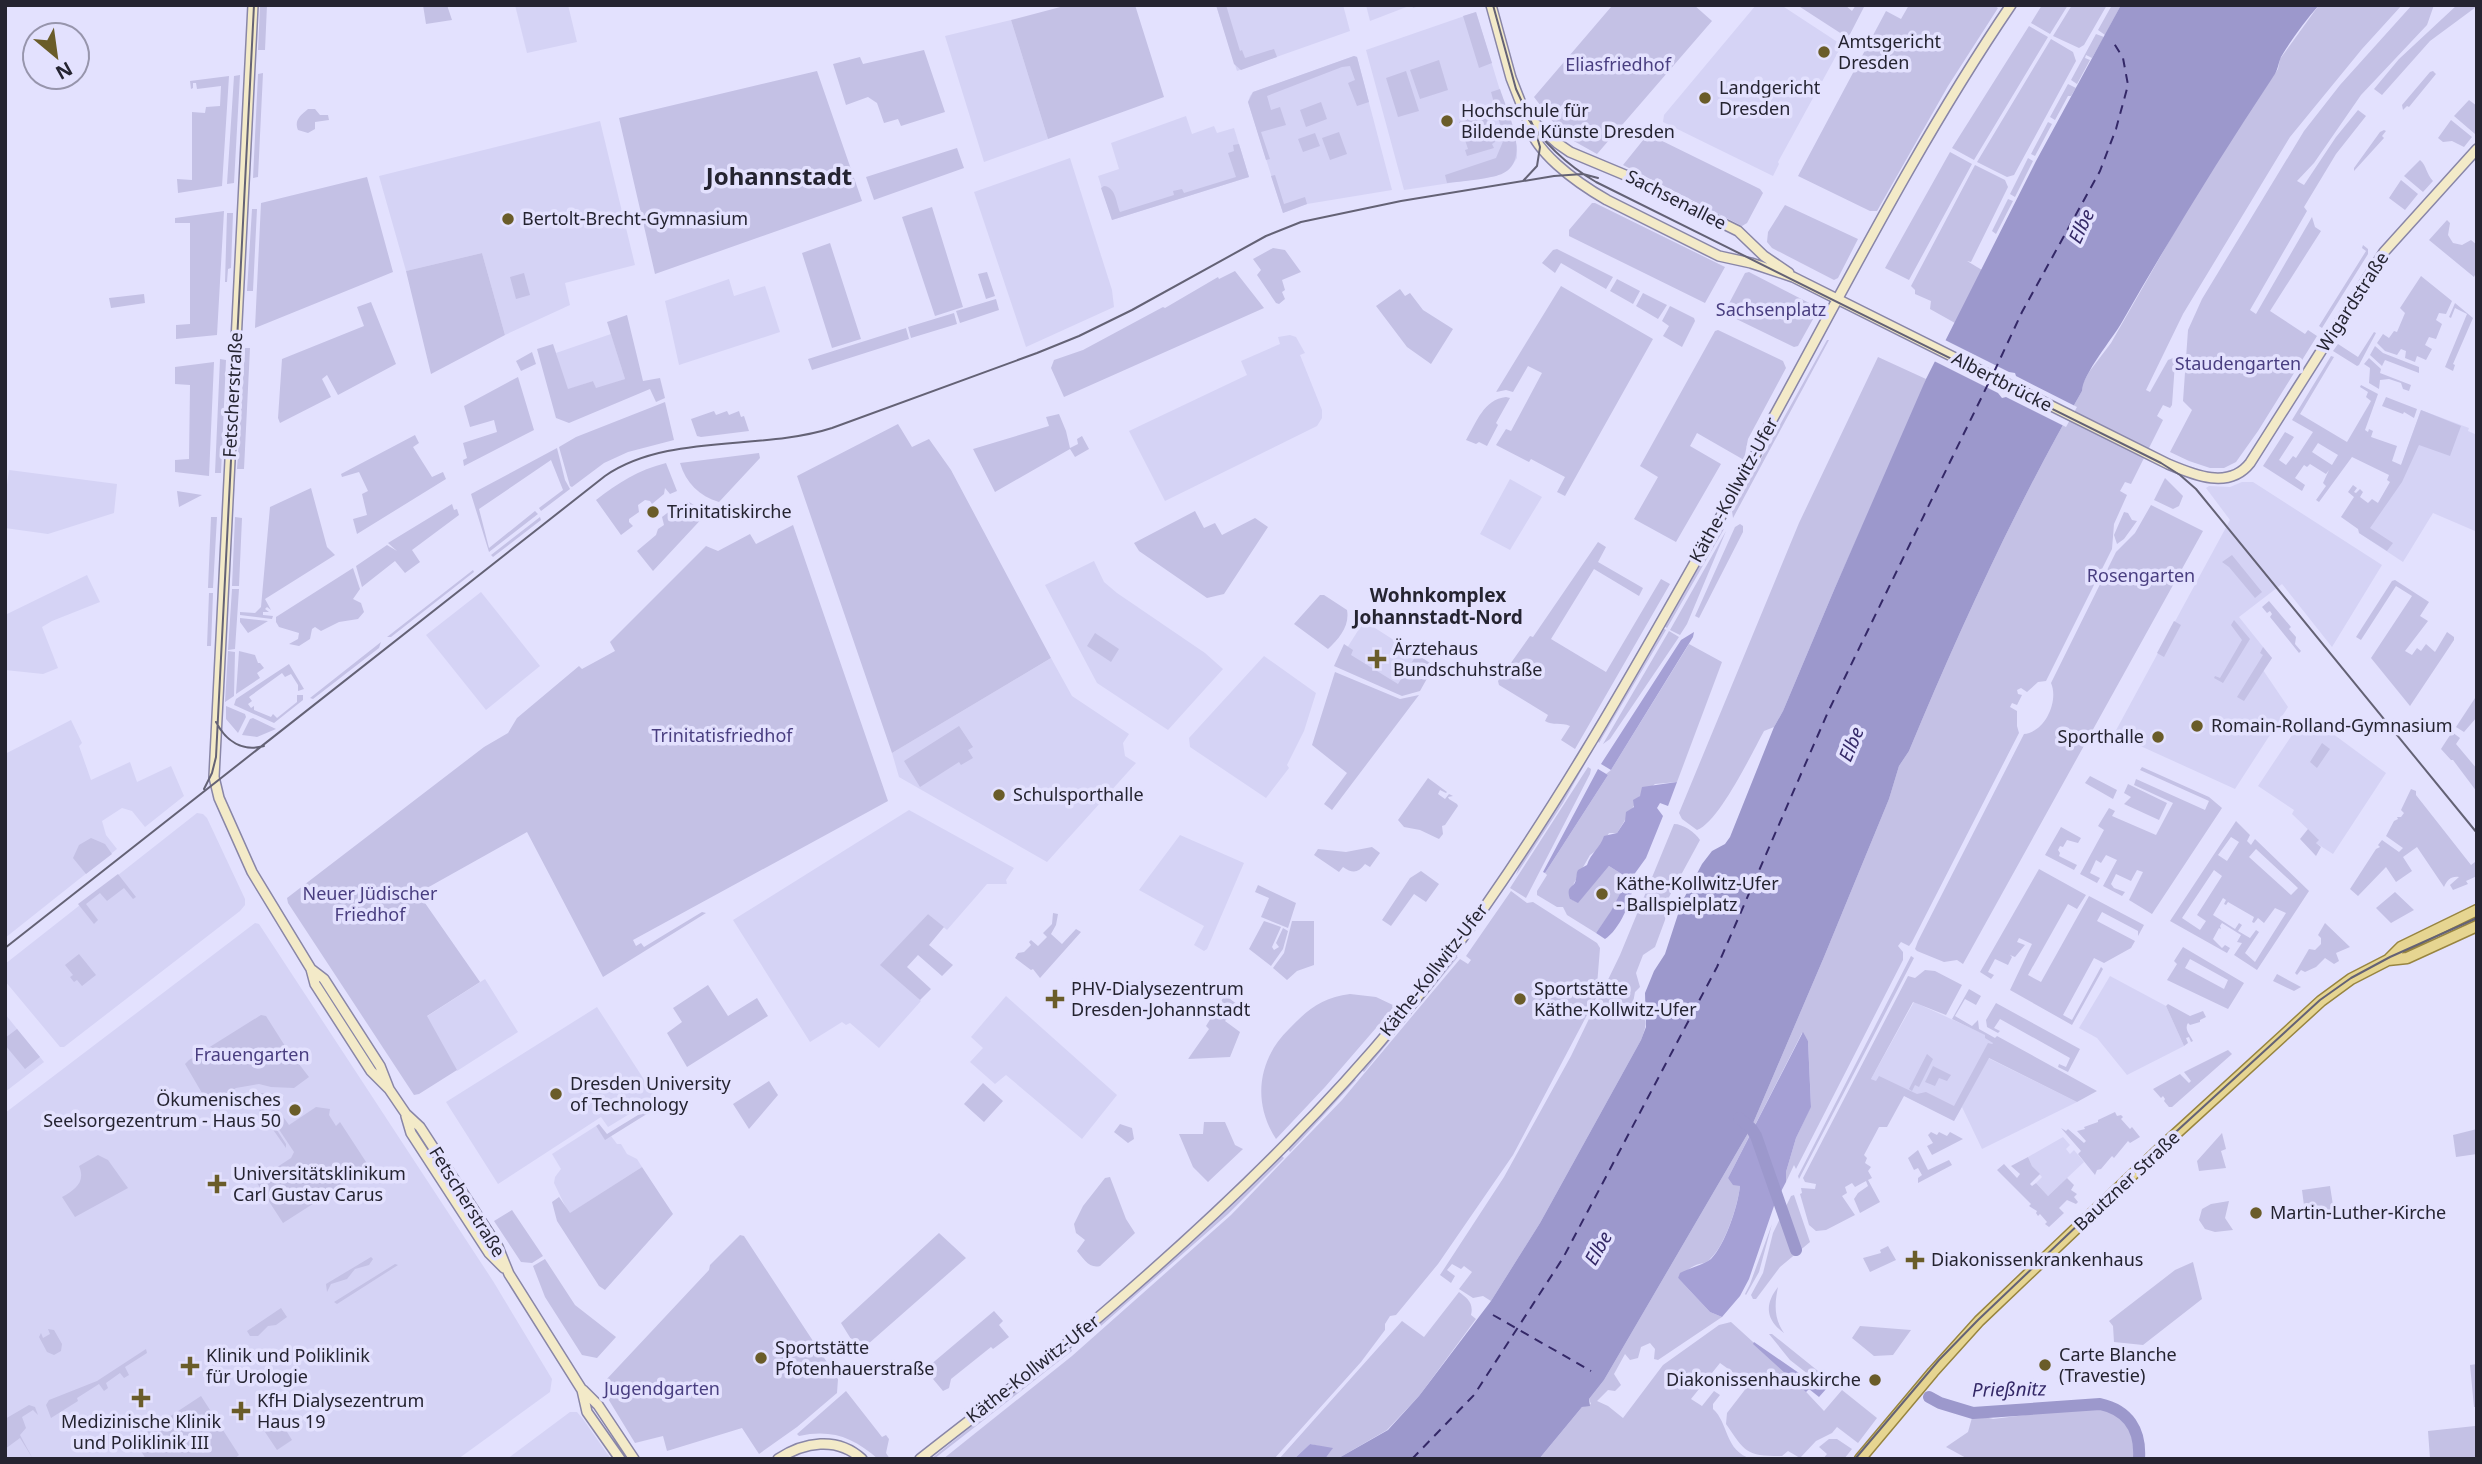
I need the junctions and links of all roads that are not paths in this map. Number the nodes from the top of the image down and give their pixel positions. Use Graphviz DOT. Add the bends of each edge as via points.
graph roads {
  1 [pos="253,5"];
  2 [pos="1491,5"];
  3 [pos="2011,5"];
  4 [pos="1527,116"];
  5 [pos="2477,149"];
  6 [pos="1793,277"];
  7 [pos="1838,299"];
  8 [pos="2231,477"];
  9 [pos="2477,910"];
  10 [pos="2477,926"];
  11 [pos="2388,960"];
  12 [pos="582,1390"];
  13 [pos="620,1459"];
  14 [pos="634,1459"];
  15 [pos="778,1459"];
  16 [pos="862,1459"];
  17 [pos="920,1459"];
  18 [pos="1860,1459"];
  1 -- 12 [label="main road, Fetscherstraße" via="215,785 258,883 311,969 328,986 380,1066 406,1114 420,1127 498,1247 509,1275"];
  2 -- 4 [label="main road, Sachsenallee"];
  3 -- 7 [label="main road"];
  4 -- 6 [label="main road, Sachsenallee" via="1570,152 1749,240"];
  4 -- 6 [label="main road, Sachsenallee" via="1540,147 1607,200 1719,256"];
  5 -- 8 [label="main road, Wigardstraße" via="2384,252 2247,468"];
  6 -- 7 [label="main road"];
  7 -- 8 [label="main road, Albertbrücke" via="2165,463 2194,474"];
  7 -- 17 [label="main road, Käthe-Kollwitz-Ufer" via="1732,497 1588,747 1443,964 1328,1099 1198,1230 1074,1337"];
  9 -- 11 [label="main road, Bautzner Straße" via="2401,947"];
  10 -- 11 [label="main road, Bautzner Straße" via="2407,958"];
  11 -- 18 [label="main road, Bautzner Straße" via="2321,1001 2168,1141 1972,1329"];
  12 -- 13 [label="main road" via="587,1412"];
  12 -- 14 [label="main road" via="598,1405"];
  15 -- 16 [label="main road" via="795,1448 828,1444"];
}
